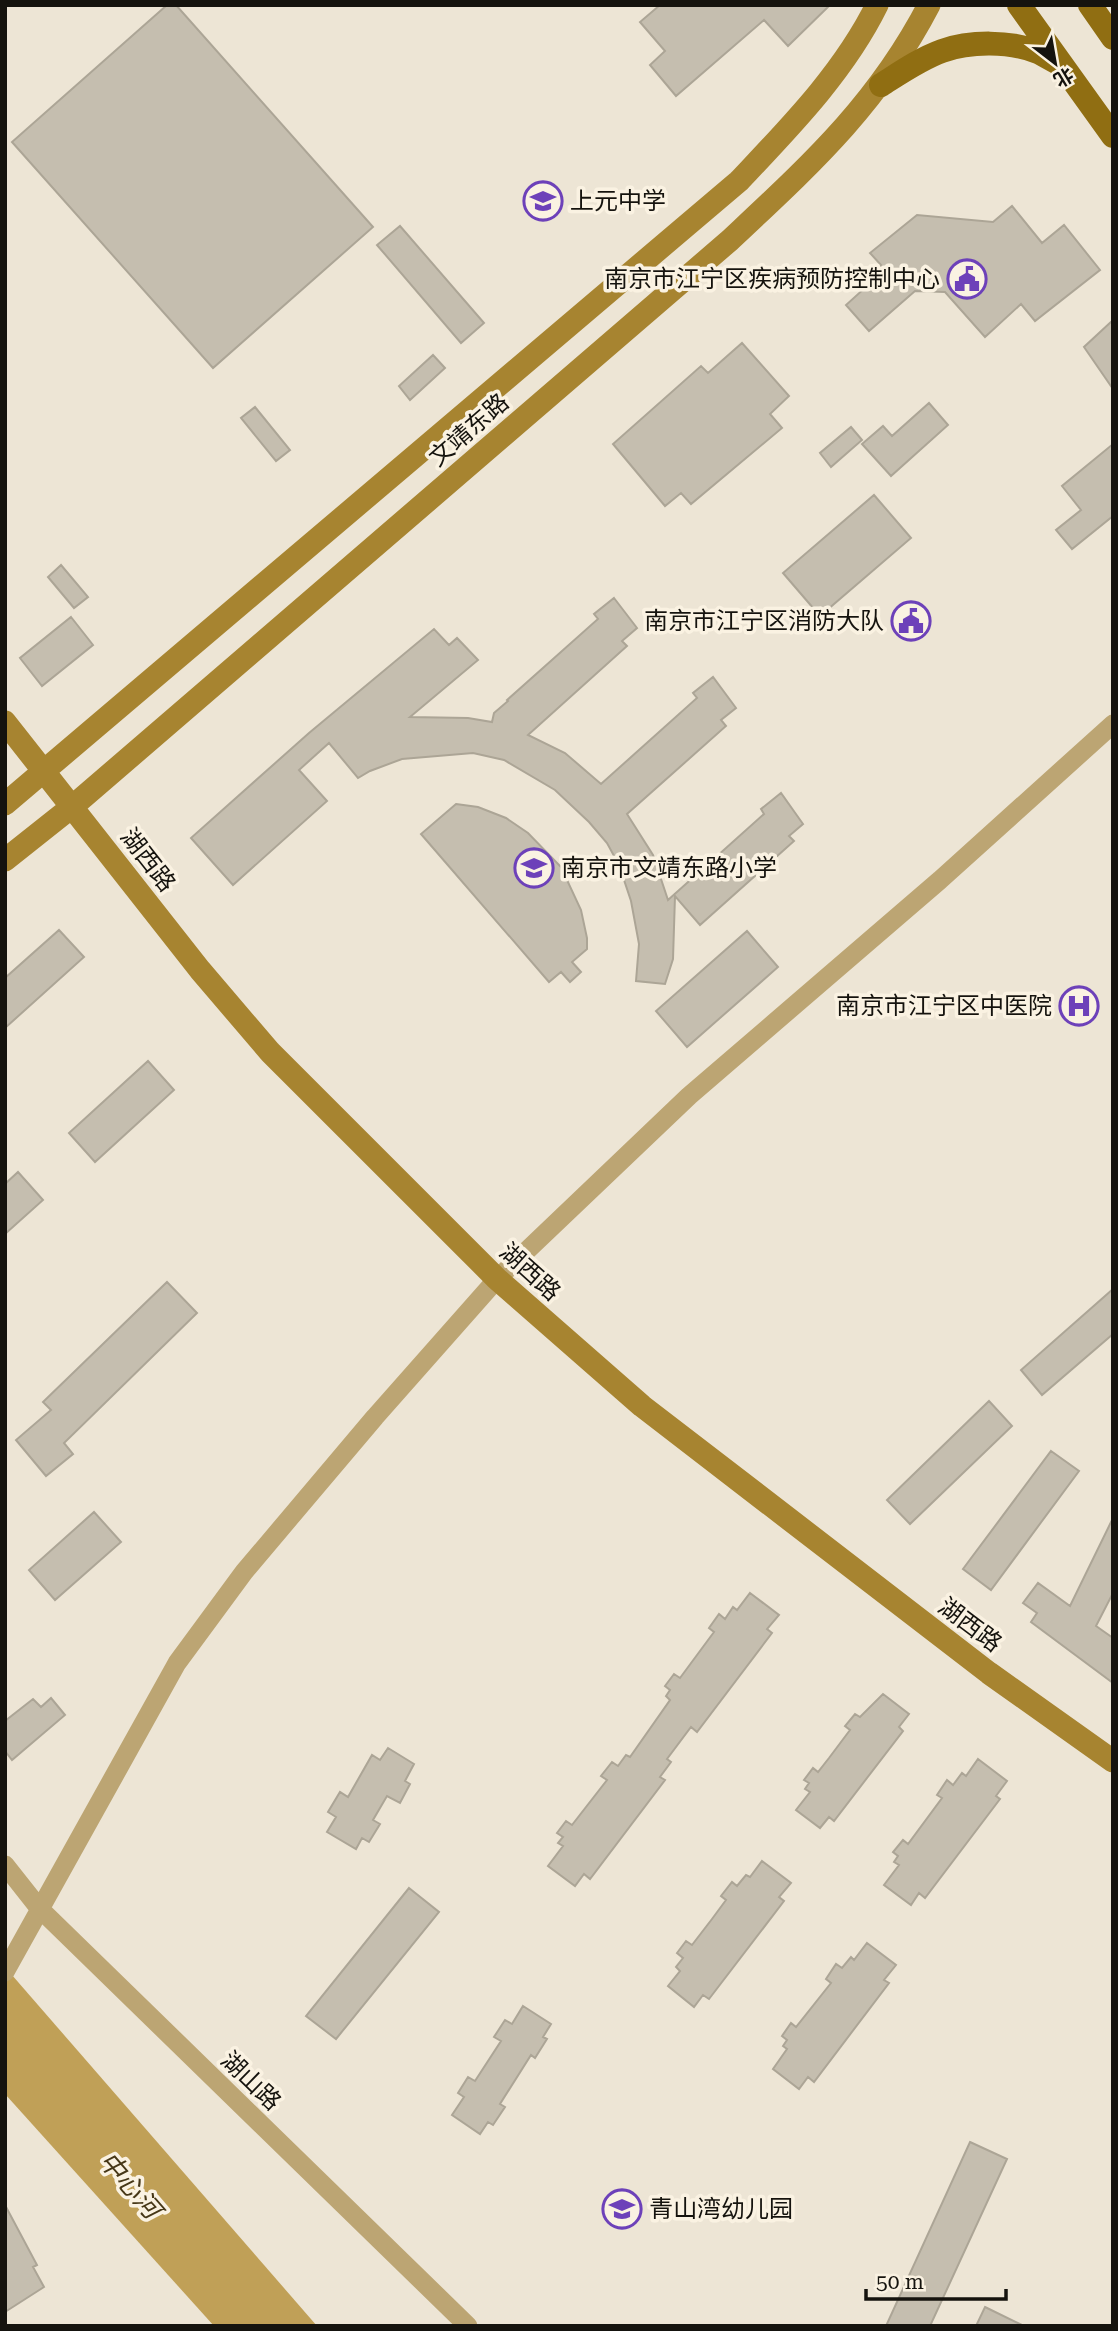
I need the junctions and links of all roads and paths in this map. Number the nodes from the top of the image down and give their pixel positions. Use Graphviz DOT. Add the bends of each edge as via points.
graph roads {
  1 [pos="877,5"];
  2 [pos="929,5"];
  3 [pos="1018,5"];
  4 [pos="1090,5"];
  5 [pos="1113,38"];
  6 [pos="1062,65"];
  7 [pos="881,85"];
  8 [pos="1113,136"];
  9 [pos="5,722"];
  10 [pos="1113,724"];
  11 [pos="44,770"];
  12 [pos="5,804"];
  13 [pos="73,806"];
  14 [pos="5,860"];
  15 [pos="497,1279"];
  16 [pos="1113,1761"];
  17 [pos="5,1865"];
  18 [pos="39,1908"];
  19 [pos="5,1972"];
  20 [pos="468,2326"];
  1 -- 11 [label="main road, 文靖东路" via="837,69 739,181"];
  2 -- 7 [label="main road, 文靖东路"];
  3 -- 6 [label="main road"];
  4 -- 5 [label="main road"];
  6 -- 7 [label="main road" via="1036,51 999,44 962,46 941,51"];
  6 -- 8 [label="main road"];
  7 -- 13 [label="main road, 文靖东路" via="807,169 729,241"];
  9 -- 11 [label="main road, 湖西路"];
  10 -- 15 [label="street" via="690,1096"];
  11 -- 12 [label="main road, 文靖东路"];
  11 -- 13 [label="main road, 湖西路"];
  13 -- 14 [label="main road, 文靖东路"];
  13 -- 15 [label="main road, 湖西路" via="270,1052"];
  15 -- 16 [label="main road, 湖西路" via="642,1406 989,1673"];
  15 -- 18 [label="street" via="244,1572 177,1663"];
  17 -- 18 [label="street, 湖山路"];
  18 -- 19 [label="street"];
  18 -- 20 [label="street, 湖山路"];
}
